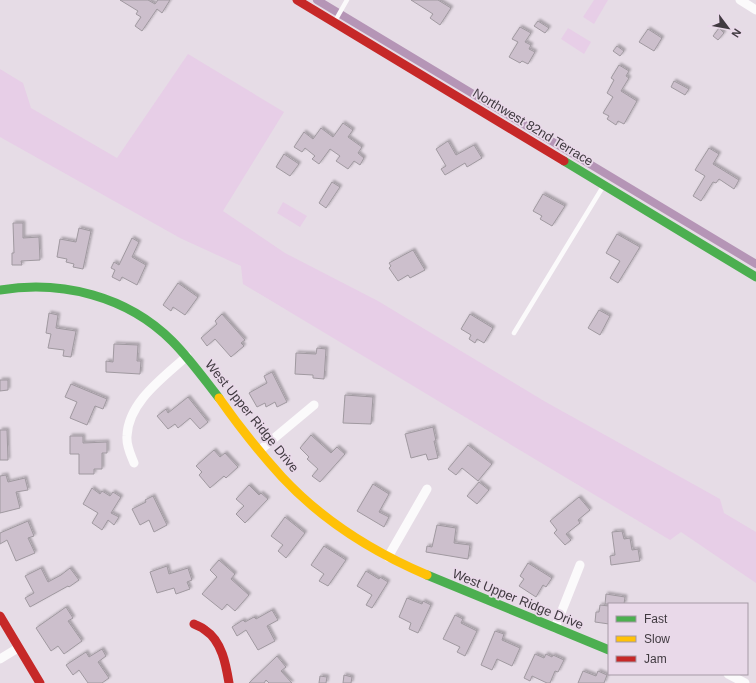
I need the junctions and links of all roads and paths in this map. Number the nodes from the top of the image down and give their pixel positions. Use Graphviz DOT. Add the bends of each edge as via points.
graph roads {
  1 [pos="297,0"];
  2 [pos="347,0"];
  3 [pos="740,0"];
  4 [pos="756,10"];
  5 [pos="334,22"];
  6 [pos="604,186"];
  7 [pos="756,277"];
  8 [pos="0,290"];
  9 [pos="514,333"];
  10 [pos="187,356"];
  11 [pos="314,405"];
  12 [pos="260,450"];
  13 [pos="134,464"];
  14 [pos="427,489"];
  15 [pos="388,557"];
  16 [pos="580,565"];
  17 [pos="0,616"];
  18 [pos="194,624"];
  19 [pos="555,628"];
  20 [pos="18,648"];
  21 [pos="608,650"];
  22 [pos="0,659"];
  23 [pos="730,675"];
  24 [pos="40,683"];
  25 [pos="229,683"];
  26 [pos="745,683"];
  1 -- 5 [label="street, Northwest 82nd Terrace"];
  2 -- 5 [label="lane"];
  3 -- 4 [label="street"];
  5 -- 6 [label="street, Northwest 82nd Terrace"];
  6 -- 7 [label="street, Northwest 82nd Terrace"];
  6 -- 9 [label="lane"];
  8 -- 10 [label="street, West Upper Ridge Drive" via="47,285 72,288 100,296 149,320"];
  10 -- 12 [label="street, West Upper Ridge Drive"];
  10 -- 13 [label="street" via="151,388 138,404 126,436"];
  11 -- 12 [label="street"];
  12 -- 15 [label="street, West Upper Ridge Drive" via="283,478 320,512"];
  14 -- 15 [label="street"];
  15 -- 19 [label="street, West Upper Ridge Drive"];
  16 -- 19 [label="street"];
  17 -- 20 [label="street"];
  18 -- 25 [label="street" via="207,631 221,651"];
  19 -- 21 [label="street, West Upper Ridge Drive"];
  20 -- 22 [label="street"];
  20 -- 24 [label="street"];
  23 -- 26 [label="street"];
}
